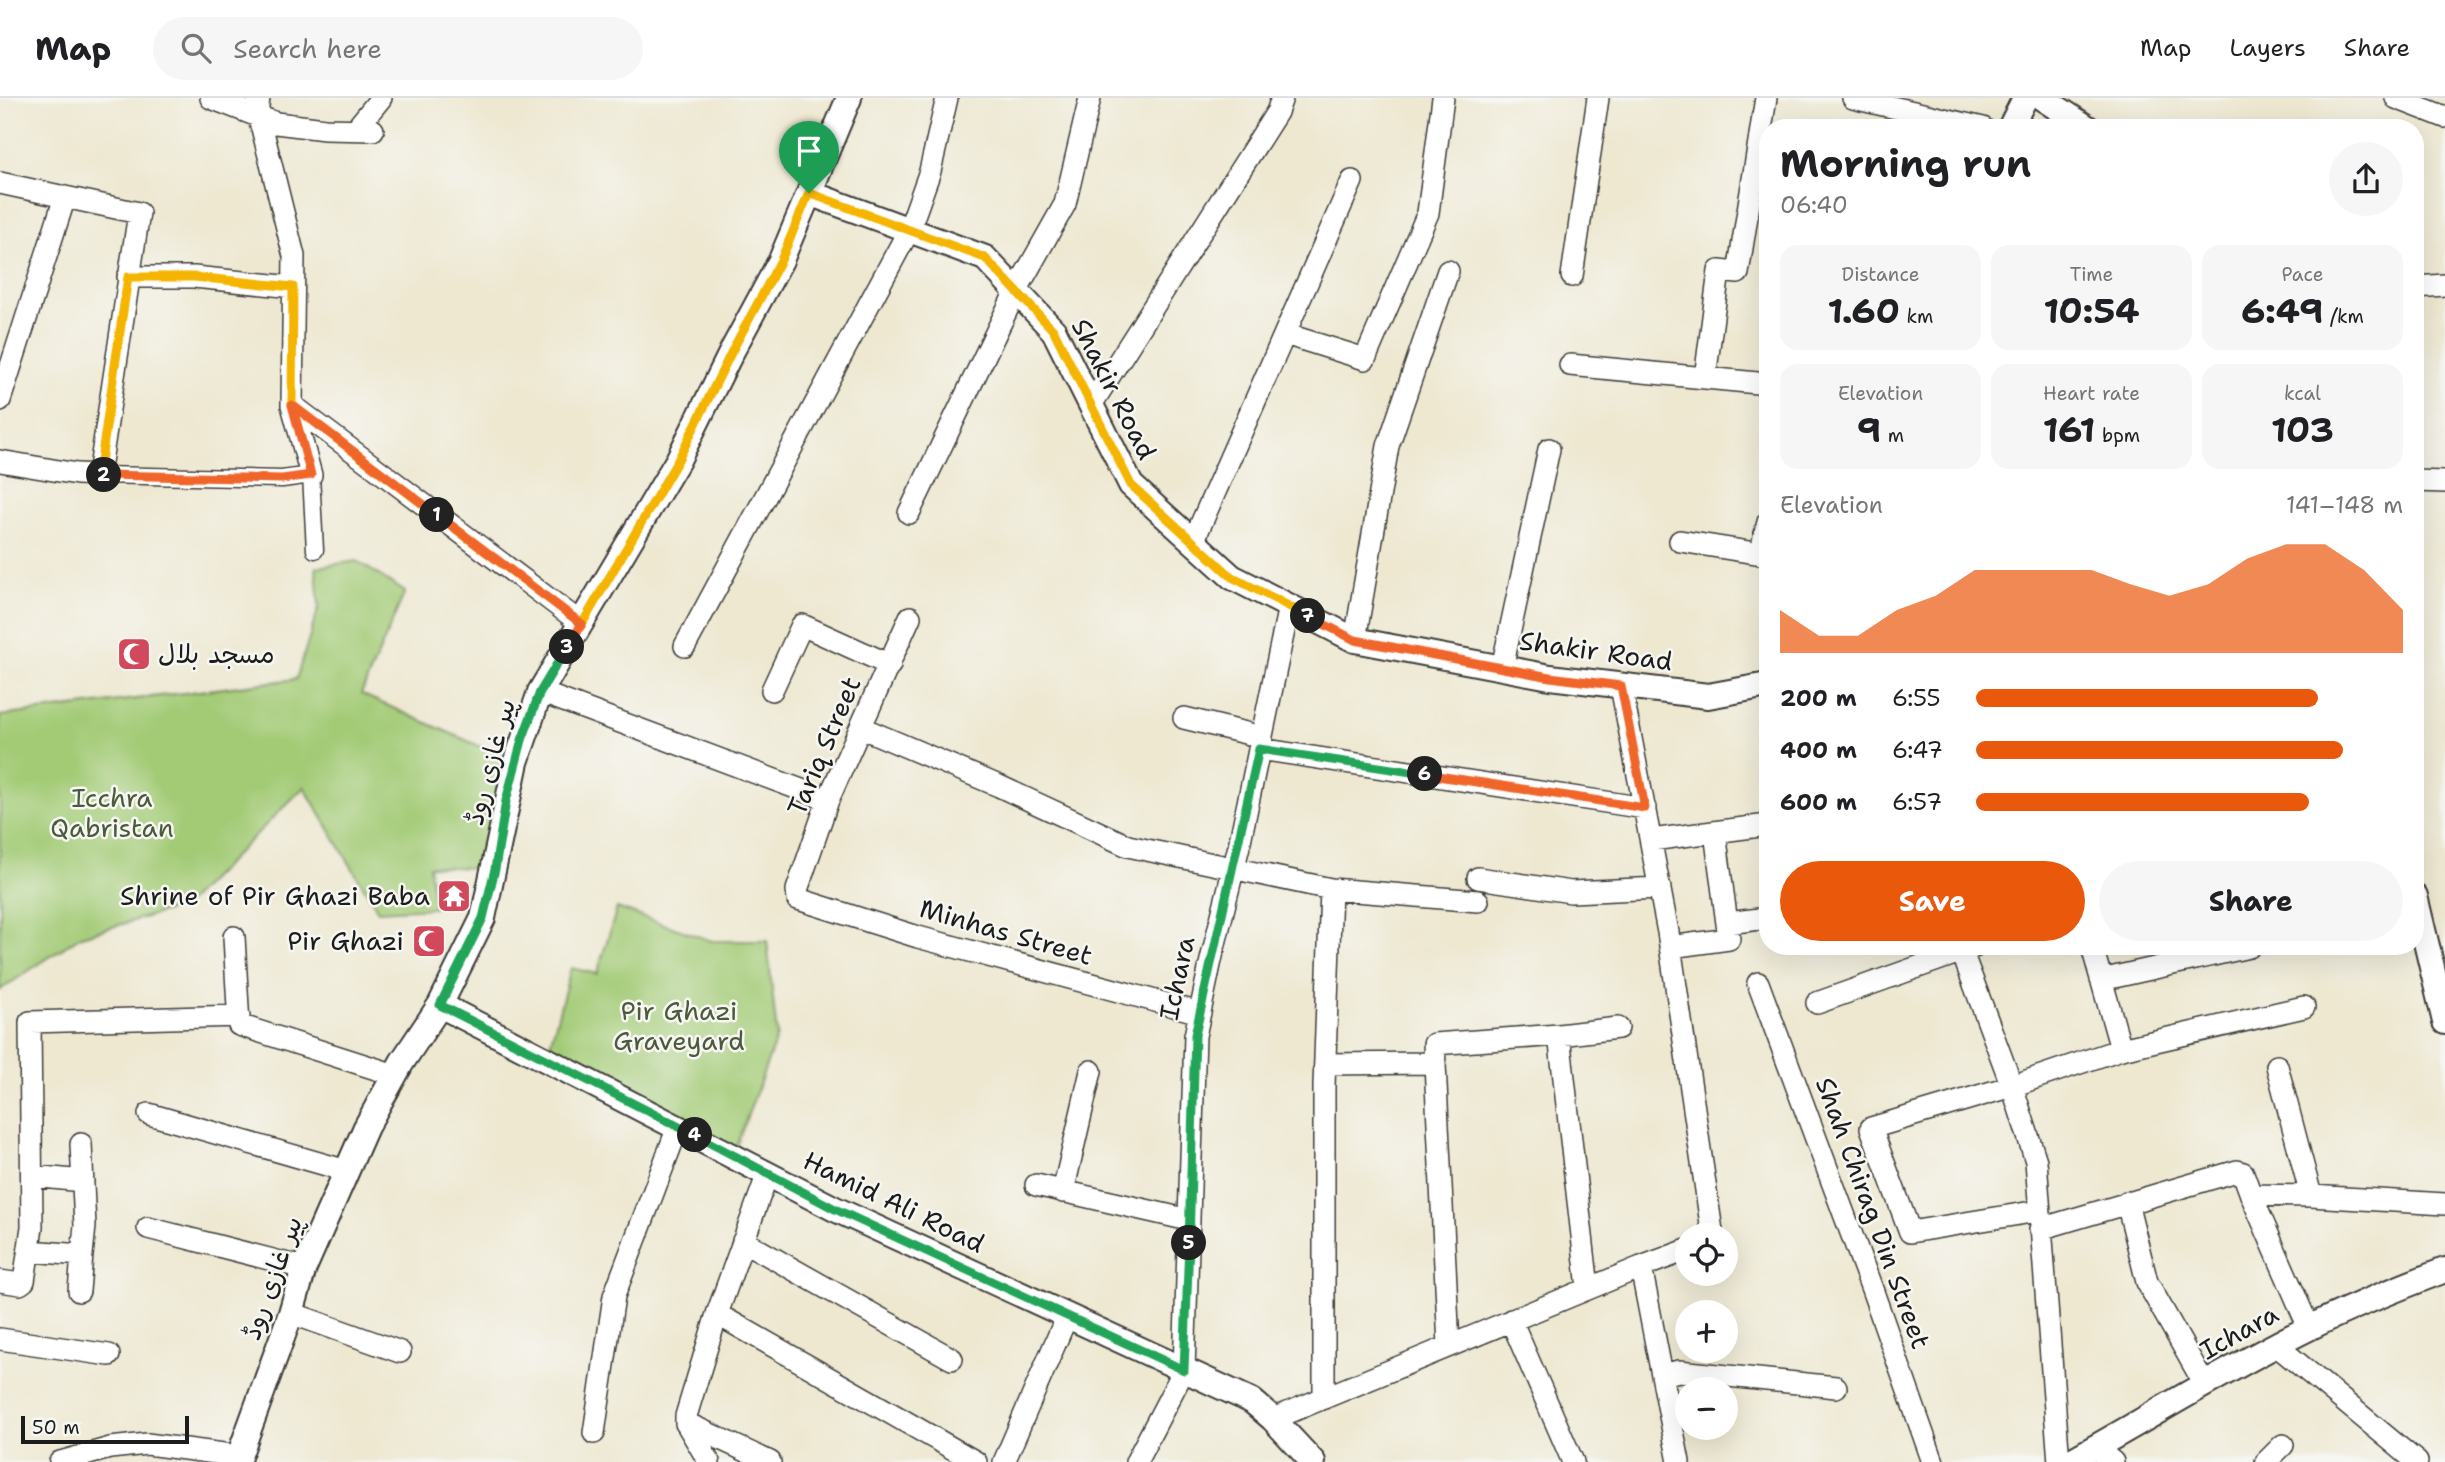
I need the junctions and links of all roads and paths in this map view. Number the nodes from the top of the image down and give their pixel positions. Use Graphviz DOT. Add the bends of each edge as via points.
graph roads {
  1 [pos="211,98"];
  2 [pos="381,98"];
  3 [pos="849,98"];
  4 [pos="947,98"];
  5 [pos="1090,98"];
  6 [pos="1282,98"];
  7 [pos="1443,98"];
  8 [pos="1598,98"];
  9 [pos="1766,98"];
  10 [pos="1853,98"];
  11 [pos="2025,98"];
  12 [pos="2042,98"];
  13 [pos="2396,98"];
  14 [pos="258,107"];
  15 [pos="2445,117"];
  16 [pos="1763,119"];
  17 [pos="1944,119"];
  18 [pos="2014,119"];
  19 [pos="2074,119"];
  20 [pos="1759,142"];
  21 [pos="1352,181"];
  22 [pos="0,183"];
  23 [pos="809,193"];
  24 [pos="65,197"];
  25 [pos="909,230"];
  26 [pos="1448,271"];
  27 [pos="1572,276"];
  28 [pos="128,277"];
  29 [pos="2445,285"];
  30 [pos="2424,286"];
  31 [pos="293,287"];
  32 [pos="1016,291"];
  33 [pos="1285,334"];
  34 [pos="1570,365"];
  35 [pos="1705,378"];
  36 [pos="1759,383"];
  37 [pos="0,400"];
  38 [pos="292,405"];
  39 [pos="1091,405"];
  40 [pos="1549,449"];
  41 [pos="0,461"];
  42 [pos="99,475"];
  43 [pos="311,475"];
  44 [pos="2424,481"];
  45 [pos="2445,482"];
  46 [pos="909,513"];
  47 [pos="1679,541"];
  48 [pos="1193,542"];
  49 [pos="315,550"];
  50 [pos="1759,553"];
  51 [pos="1289,606"];
  52 [pos="910,617"];
  53 [pos="582,624"];
  54 [pos="1355,640"];
  55 [pos="685,646"];
  56 [pos="890,665"];
  57 [pos="1502,668"];
  58 [pos="1621,686"];
  59 [pos="1759,687"];
  60 [pos="772,690"];
  61 [pos="540,692"];
  62 [pos="1184,718"];
  63 [pos="862,728"];
  64 [pos="1261,743"];
  65 [pos="828,800"];
  66 [pos="1645,808"];
  67 [pos="1759,826"];
  68 [pos="1715,832"];
  69 [pos="1651,840"];
  70 [pos="1233,870"];
  71 [pos="1478,878"];
  72 [pos="1660,888"];
  73 [pos="1331,889"];
  74 [pos="798,898"];
  75 [pos="1478,901"];
  76 [pos="1759,919"];
  77 [pos="1727,923"];
  78 [pos="2424,934"];
  79 [pos="234,937"];
  80 [pos="1670,947"];
  81 [pos="1952,955"];
  82 [pos="1971,955"];
  83 [pos="2094,955"];
  84 [pos="2213,955"];
  85 [pos="2101,980"];
  86 [pos="1758,983"];
  87 [pos="1817,1003"];
  88 [pos="440,1005"];
  89 [pos="2304,1007"];
  90 [pos="1200,1013"];
  91 [pos="239,1016"];
  92 [pos="2445,1022"];
  93 [pos="1618,1028"];
  94 [pos="1559,1035"];
  95 [pos="2121,1049"];
  96 [pos="1435,1063"];
  97 [pos="1325,1064"];
  98 [pos="2277,1066"];
  99 [pos="1091,1071"];
  100 [pos="395,1075"];
  101 [pos="2011,1086"];
  102 [pos="149,1114"];
  103 [pos="678,1126"];
  104 [pos="81,1144"];
  105 [pos="347,1171"];
  106 [pos="768,1174"];
  107 [pos="32,1176"];
  108 [pos="83,1181"];
  109 [pos="1036,1185"];
  110 [pos="1063,1192"];
  111 [pos="2252,1195"];
  112 [pos="2311,1196"];
  113 [pos="2127,1202"];
  114 [pos="2445,1204"];
  115 [pos="1189,1220"];
  116 [pos="2039,1220"];
  117 [pos="1711,1223"];
  118 [pos="148,1228"];
  119 [pos="743,1241"];
  120 [pos="29,1251"];
  121 [pos="1675,1254"];
  122 [pos="82,1255"];
  123 [pos="1641,1267"];
  124 [pos="304,1268"];
  125 [pos="2445,1270"];
  126 [pos="0,1281"];
  127 [pos="1588,1288"];
  128 [pos="79,1291"];
  129 [pos="292,1313"];
  130 [pos="716,1314"];
  131 [pos="1067,1316"];
  132 [pos="1511,1320"];
  133 [pos="2309,1328"];
  134 [pos="0,1339"];
  135 [pos="2276,1345"];
  136 [pos="1449,1346"];
  137 [pos="400,1352"];
  138 [pos="109,1355"];
  139 [pos="951,1359"];
  140 [pos="1184,1370"];
  141 [pos="1662,1375"];
  142 [pos="2204,1385"];
  143 [pos="1836,1387"];
  144 [pos="1324,1398"];
  145 [pos="1273,1419"];
  146 [pos="686,1423"];
  147 [pos="594,1433"];
  148 [pos="2283,1445"];
  149 [pos="2105,1455"];
  150 [pos="238,1459"];
  151 [pos="60,1462"];
  152 [pos="709,1462"];
  153 [pos="770,1462"];
  154 [pos="976,1462"];
  155 [pos="1004,1462"];
  156 [pos="1136,1462"];
  157 [pos="1313,1462"];
  158 [pos="1573,1462"];
  159 [pos="1679,1462"];
  160 [pos="1933,1462"];
  161 [pos="2059,1462"];
  162 [pos="2069,1462"];
  163 [pos="2266,1462"];
  164 [pos="2417,1462"];
  1 -- 14 [label="street"];
  2 -- 14 [label="street" via="364,130 276,123"];
  3 -- 23 [label="street, پیر غازی روڈ"];
  4 -- 25 [label="street" via="930,171"];
  5 -- 32 [label="street" via="1065,204"];
  6 -- 39 [label="street"];
  7 -- 33 [label="street" via="1427,213 1365,359"];
  8 -- 27 [label="street"];
  9 -- 16 [label="street"];
  10 -- 17 [label="street"];
  11 -- 18 [label="street"];
  12 -- 19 [label="street"];
  13 -- 15 [label="street"];
  14 -- 31 [label="street" via="294,256"];
  20 -- 35 [label="street" via="1738,273 1719,271"];
  21 -- 33 [label="street"];
  22 -- 24 [label="street"];
  23 -- 25 [label="street, Shakir Road"];
  23 -- 53 [label="street, پیر غازی روڈ" via="781,260 678,460"];
  24 -- 28 [label="street" via="139,213"];
  24 -- 37 [label="street"];
  25 -- 32 [label="street, Shakir Road" via="985,258"];
  25 -- 55 [label="street"];
  26 -- 54 [label="street" via="1388,446"];
  28 -- 31 [label="street" via="194,277"];
  28 -- 42 [label="street"];
  29 -- 30 [label="street"];
  31 -- 38 [label="street"];
  32 -- 39 [label="street, Shakir Road" via="1054,331"];
  32 -- 46 [label="street"];
  33 -- 48 [label="street"];
  34 -- 35 [label="street"];
  35 -- 36 [label="street"];
  38 -- 43 [label="street"];
  38 -- 53 [label="street"];
  39 -- 48 [label="street, Shakir Road" via="1131,485"];
  40 -- 57 [label="street"];
  41 -- 42 [label="street"];
  42 -- 43 [label="street" via="282,479"];
  43 -- 49 [label="street"];
  44 -- 45 [label="street"];
  47 -- 50 [label="street"];
  48 -- 51 [label="street, Shakir Road" via="1232,577"];
  51 -- 54 [label="street, Shakir Road"];
  51 -- 64 [label="street, Ichara"];
  52 -- 56 [label="street, Tariq Street"];
  53 -- 61 [label="street, پیر غازی روڈ"];
  54 -- 57 [label="street, Shakir Road"];
  56 -- 60 [label="street" via="802,625"];
  56 -- 63 [label="street, Tariq Street"];
  57 -- 58 [label="street, Shakir Road"];
  58 -- 59 [label="street, Shakir Road" via="1708,696"];
  58 -- 66 [label="street"];
  61 -- 65 [label="street"];
  61 -- 88 [label="street, پیر غازی روڈ" via="519,751 483,918"];
  62 -- 64 [label="street"];
  63 -- 65 [label="street, Tariq Street"];
  63 -- 70 [label="street" via="1128,846"];
  64 -- 66 [label="street"];
  64 -- 70 [label="street, Ichara"];
  65 -- 74 [label="street, Tariq Street"];
  66 -- 69 [label="street"];
  67 -- 68 [label="street"];
  68 -- 69 [label="street"];
  68 -- 77 [label="street"];
  69 -- 72 [label="street"];
  70 -- 73 [label="street"];
  70 -- 90 [label="street, Ichara"];
  71 -- 72 [label="street" via="1571,892"];
  72 -- 80 [label="street"];
  73 -- 75 [label="street"];
  73 -- 97 [label="street"];
  74 -- 90 [label="street, Minhas Street" via="943,944"];
  76 -- 77 [label="street"];
  77 -- 80 [label="street" via="1729,939"];
  78 -- 92 [label="street"];
  79 -- 91 [label="street"];
  80 -- 117 [label="street"];
  81 -- 87 [label="street"];
  82 -- 101 [label="street"];
  83 -- 85 [label="street"];
  84 -- 85 [label="street"];
  85 -- 95 [label="street"];
  86 -- 160 [label="street, Shah Chirag Din Street"];
  88 -- 100 [label="street, پیر غازی روڈ"];
  88 -- 103 [label="street, Hamid Ali Road"];
  89 -- 95 [label="street"];
  90 -- 115 [label="street, Ichara" via="1195,1035"];
  91 -- 100 [label="street" via="239,1025"];
  91 -- 107 [label="street" via="30,1022"];
  93 -- 94 [label="street"];
  94 -- 96 [label="street" via="1434,1044"];
  94 -- 127 [label="street"];
  95 -- 101 [label="street"];
  96 -- 97 [label="street"];
  96 -- 136 [label="street"];
  97 -- 144 [label="street"];
  98 -- 112 [label="street"];
  99 -- 110 [label="street"];
  100 -- 105 [label="street, پیر غازی روڈ"];
  101 -- 116 [label="street" via="2036,1161"];
  101 -- 116 [label="street" via="1871,1128 1910,1232"];
  102 -- 105 [label="street"];
  103 -- 106 [label="street, Hamid Ali Road"];
  103 -- 147 [label="street" via="614,1296"];
  104 -- 108 [label="street"];
  105 -- 124 [label="street, پیر غازی روڈ"];
  106 -- 119 [label="street"];
  106 -- 131 [label="street, Hamid Ali Road"];
  107 -- 108 [label="street"];
  107 -- 120 [label="street"];
  108 -- 122 [label="street"];
  109 -- 110 [label="street"];
  110 -- 115 [label="street"];
  111 -- 112 [label="street"];
  111 -- 113 [label="street" via="2244,1172 2237,1171"];
  111 -- 133 [label="street"];
  112 -- 114 [label="street"];
  113 -- 116 [label="street"];
  113 -- 142 [label="street" via="2147,1282"];
  115 -- 140 [label="street, Ichara"];
  116 -- 161 [label="street"];
  118 -- 124 [label="street"];
  119 -- 130 [label="street"];
  119 -- 139 [label="street"];
  120 -- 122 [label="street"];
  120 -- 126 [label="street" via="23,1284"];
  121 -- 123 [label="street"];
  122 -- 128 [label="street"];
  123 -- 127 [label="street"];
  123 -- 141 [label="street"];
  124 -- 129 [label="street, پیر غازی روڈ"];
  125 -- 133 [label="street, Ichara"];
  127 -- 132 [label="street"];
  129 -- 137 [label="street"];
  129 -- 150 [label="street, پیر غازی روڈ"];
  130 -- 146 [label="street"];
  130 -- 154 [label="street"];
  131 -- 140 [label="street, Hamid Ali Road"];
  131 -- 155 [label="street"];
  132 -- 136 [label="street"];
  132 -- 158 [label="street"];
  133 -- 135 [label="street, Ichara"];
  134 -- 138 [label="street"];
  135 -- 142 [label="street, Ichara"];
  135 -- 164 [label="street"];
  136 -- 144 [label="street"];
  140 -- 145 [label="street, Hamid Ali Road" via="1252,1401"];
  140 -- 156 [label="street"];
  141 -- 143 [label="street" via="1679,1371"];
  141 -- 159 [label="street"];
  142 -- 149 [label="street, Ichara"];
  144 -- 145 [label="street"];
  145 -- 157 [label="street, Hamid Ali Road"];
  146 -- 152 [label="street"];
  146 -- 153 [label="street"];
  148 -- 163 [label="street"];
  149 -- 162 [label="street, Ichara"];
  150 -- 151 [label="street" via="147,1444 110,1448"];
}
